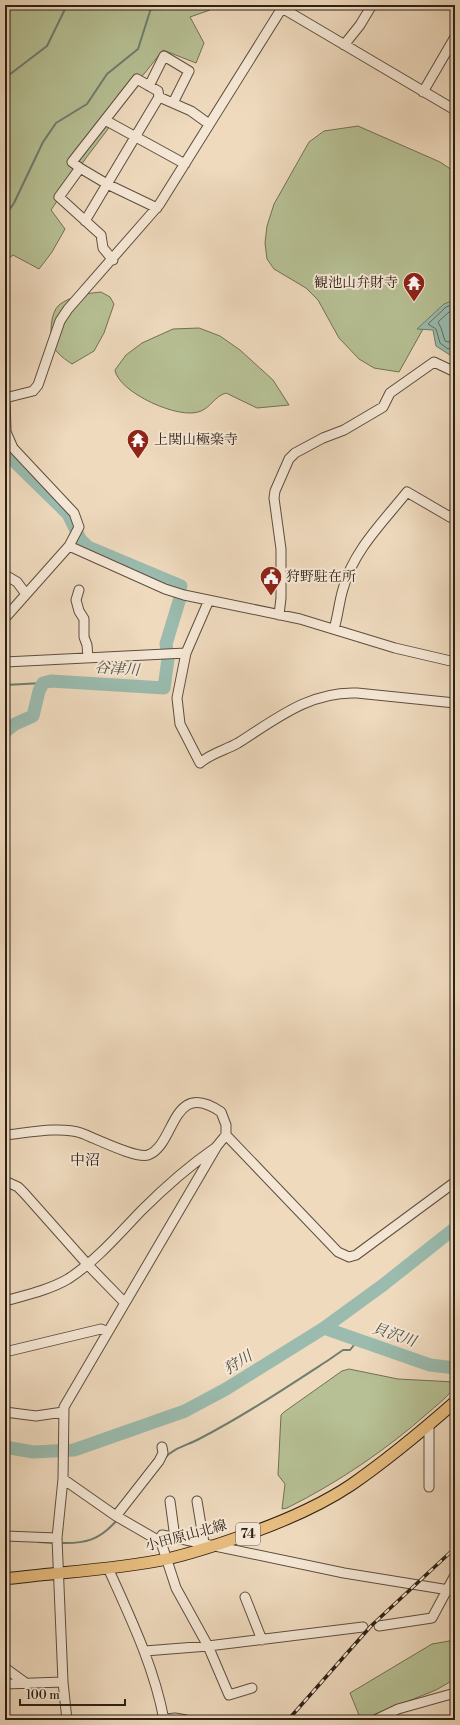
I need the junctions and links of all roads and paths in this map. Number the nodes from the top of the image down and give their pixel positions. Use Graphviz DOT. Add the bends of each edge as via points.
graph roads {
  1 [pos="372,5"];
  2 [pos="455,37"];
  3 [pos="344,44"];
  4 [pos="149,86"];
  5 [pos="423,92"];
  6 [pos="159,97"];
  7 [pos="173,103"];
  8 [pos="455,110"];
  9 [pos="105,120"];
  10 [pos="210,124"];
  11 [pos="135,138"];
  12 [pos="185,164"];
  13 [pos="80,168"];
  14 [pos="107,184"];
  15 [pos="157,208"];
  16 [pos="85,221"];
  17 [pos="113,260"];
  18 [pos="455,372"];
  19 [pos="5,398"];
  20 [pos="455,512"];
  21 [pos="69,546"];
  22 [pos="5,575"];
  23 [pos="79,590"];
  24 [pos="26,594"];
  25 [pos="209,600"];
  26 [pos="278,615"];
  27 [pos="5,618"];
  28 [pos="334,629"];
  29 [pos="186,653"];
  30 [pos="88,658"];
  31 [pos="5,662"];
  32 [pos="455,662"];
  33 [pos="455,703"];
  34 [pos="5,1135"];
  35 [pos="226,1135"];
  36 [pos="217,1146"];
  37 [pos="5,1181"];
  38 [pos="455,1182"];
  39 [pos="88,1265"];
  40 [pos="5,1301"];
  41 [pos="125,1304"];
  42 [pos="108,1332"];
  43 [pos="5,1352"];
  44 [pos="455,1402"];
  45 [pos="5,1412"];
  46 [pos="64,1412"];
  47 [pos="429,1425"];
  48 [pos="162,1447"];
  49 [pos="63,1479"];
  50 [pos="429,1487"];
  51 [pos="170,1501"];
  52 [pos="197,1501"];
  53 [pos="116,1516"];
  54 [pos="5,1536"];
  55 [pos="57,1538"];
  56 [pos="175,1538"];
  57 [pos="158,1541"];
  58 [pos="204,1543"];
  59 [pos="216,1545"];
  60 [pos="167,1559"];
  61 [pos="108,1568"];
  62 [pos="58,1572"];
  63 [pos="455,1575"];
  64 [pos="5,1579"];
  65 [pos="451,1590"];
  66 [pos="245,1597"];
  67 [pos="379,1626"];
  68 [pos="363,1627"];
  69 [pos="262,1640"];
  70 [pos="208,1646"];
  71 [pos="145,1651"];
  72 [pos="5,1668"];
  73 [pos="63,1682"];
  74 [pos="5,1684"];
  75 [pos="27,1684"];
  76 [pos="252,1688"];
  77 [pos="455,1693"];
  78 [pos="67,1720"];
  79 [pos="160,1720"];
  80 [pos="164,1720"];
  81 [pos="186,1720"];
  82 [pos="375,1720"];
  1 -- 3 [label="street"];
  2 -- 5 [label="street"];
  3 -- 5 [label="street"];
  3 -- 10 [label="street" via="282,8"];
  4 -- 6 [label="street" via="158,91"];
  4 -- 7 [label="street" via="164,56 189,70"];
  4 -- 9 [label="street" via="137,80"];
  5 -- 8 [label="street"];
  6 -- 7 [label="street"];
  6 -- 11 [label="street"];
  7 -- 10 [label="street"];
  9 -- 11 [label="street"];
  9 -- 13 [label="street" via="72,162"];
  10 -- 12 [label="street"];
  11 -- 12 [label="street"];
  11 -- 14 [label="street"];
  12 -- 15 [label="street"];
  13 -- 14 [label="street"];
  13 -- 16 [label="street" via="60,197"];
  14 -- 15 [label="street"];
  14 -- 16 [label="street"];
  15 -- 17 [label="street"];
  16 -- 17 [label="street" via="101,235 103,248"];
  17 -- 19 [label="street" via="60,321 34,391"];
  18 -- 26 [label="street" via="434,362 390,393 383,407 344,430 295,453 290,459 274,498 281,549 281,598"];
  19 -- 21 [label="street" via="6,432 13,448 74,513 79,527"];
  20 -- 28 [label="street" via="450,517 407,492 356,558 343,589"];
  21 -- 24 [label="street"];
  21 -- 25 [label="street" via="165,589"];
  22 -- 24 [label="street" via="17,582"];
  23 -- 30 [label="street" via="76,600 84,619"];
  24 -- 27 [label="street"];
  25 -- 26 [label="street"];
  25 -- 29 [label="street"];
  26 -- 28 [label="street"];
  28 -- 32 [label="street" via="395,648"];
  29 -- 30 [label="street"];
  29 -- 33 [label="street" via="177,698 180,724 200,763 237,744 274,718 316,699 332,695 357,693"];
  30 -- 31 [label="street"];
  34 -- 35 [label="street" via="69,1130 142,1156 153,1152 184,1106 191,1103 204,1104 221,1112 226,1125"];
  35 -- 36 [label="street"];
  35 -- 38 [label="street" via="338,1252 349,1257 356,1255"];
  36 -- 39 [label="street" via="143,1210"];
  36 -- 41 [label="street"];
  37 -- 39 [label="street" via="24,1193"];
  39 -- 40 [label="street" via="53,1287"];
  39 -- 41 [label="street"];
  41 -- 42 [label="street"];
  42 -- 43 [label="street" via="101,1329"];
  42 -- 46 [label="street" via="64,1407"];
  44 -- 47 [label="main road, 小田原山北線 / 74"];
  45 -- 46 [label="street" via="36,1416"];
  46 -- 49 [label="street"];
  47 -- 50 [label="street"];
  47 -- 59 [label="main road, 小田原山北線 / 74" via="351,1485 322,1502 287,1520"];
  48 -- 53 [label="street" via="163,1453 159,1461"];
  49 -- 53 [label="street"];
  49 -- 55 [label="street"];
  51 -- 56 [label="street"];
  52 -- 58 [label="street"];
  53 -- 57 [label="street"];
  54 -- 55 [label="street"];
  55 -- 62 [label="street"];
  56 -- 57 [label="street" via="162,1535"];
  56 -- 58 [label="street"];
  57 -- 60 [label="street" via="161,1542"];
  58 -- 59 [label="street"];
  59 -- 60 [label="main road, 小田原山北線 / 74"];
  59 -- 65 [label="street" via="228,1550 344,1573"];
  60 -- 61 [label="main road, 小田原山北線 / 74"];
  60 -- 70 [label="street" via="176,1588"];
  61 -- 62 [label="main road, 小田原山北線 / 74"];
  61 -- 71 [label="street"];
  62 -- 64 [label="main road, 小田原山北線 / 74"];
  62 -- 73 [label="street"];
  63 -- 65 [label="street"];
  65 -- 67 [label="street" via="432,1618"];
  66 -- 69 [label="street"];
  68 -- 69 [label="street"];
  69 -- 70 [label="street"];
  70 -- 71 [label="street"];
  70 -- 76 [label="street" via="229,1694"];
  71 -- 80 [label="street" via="159,1694"];
  72 -- 75 [label="street"];
  73 -- 75 [label="street"];
  73 -- 78 [label="street"];
  74 -- 75 [label="street"];
  77 -- 82 [label="street" via="398,1710"];
  79 -- 80 [label="street"];
  80 -- 81 [label="street"];
}
